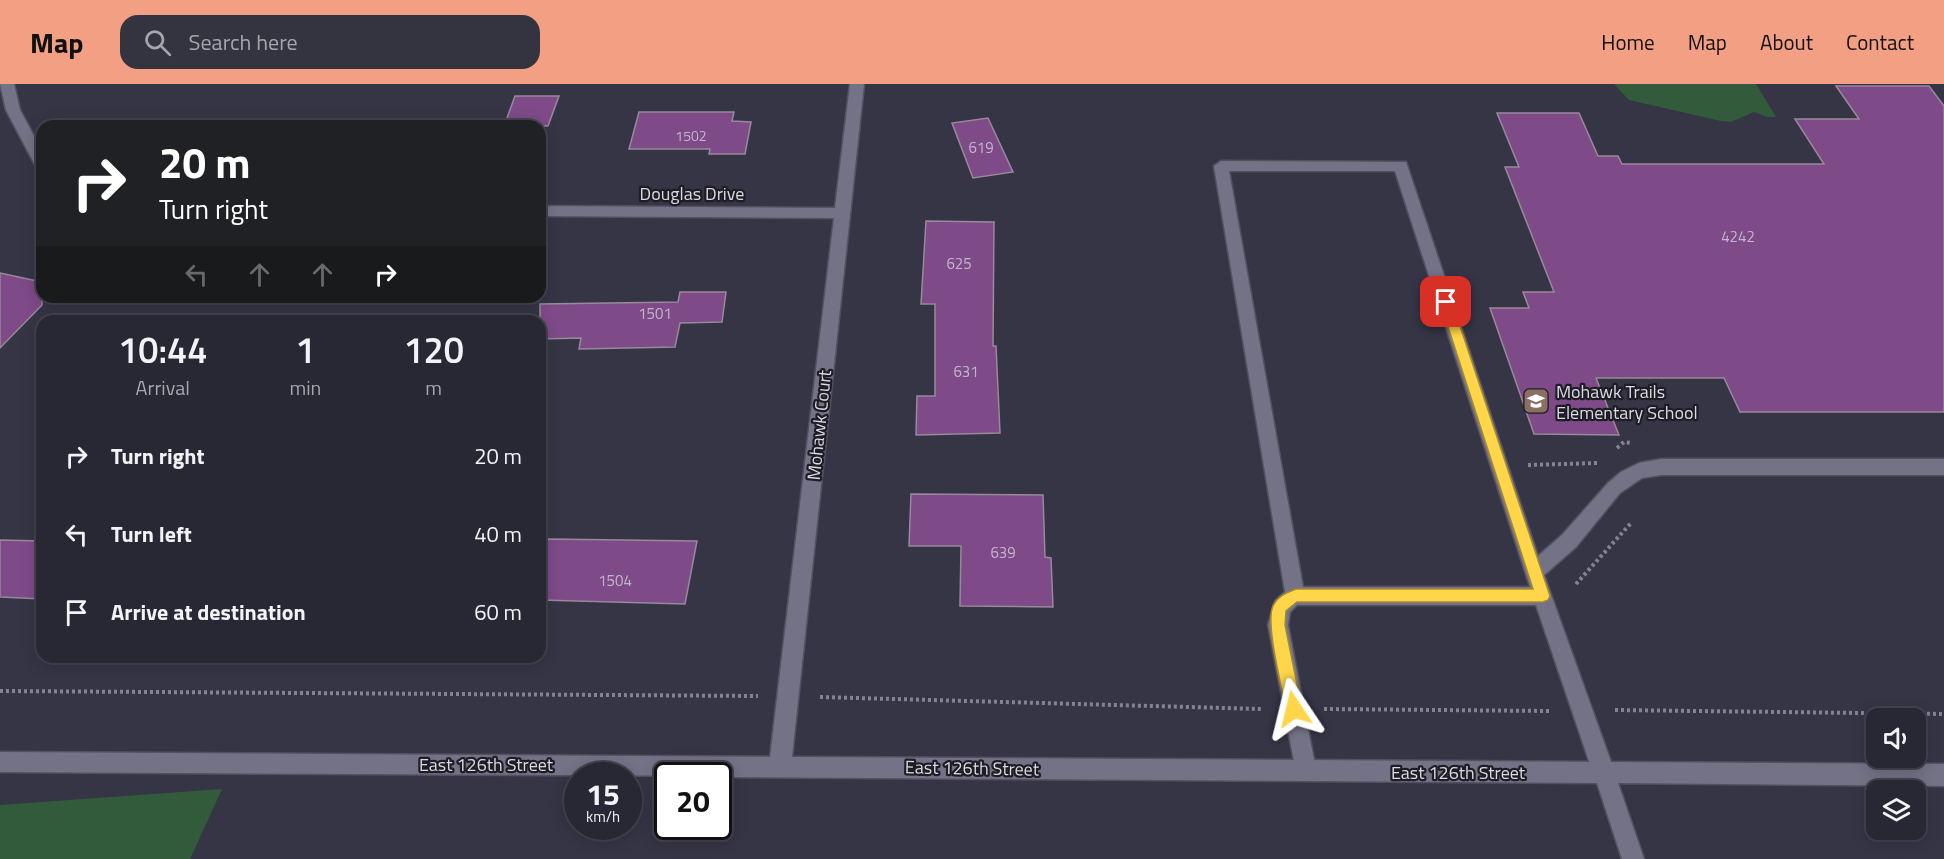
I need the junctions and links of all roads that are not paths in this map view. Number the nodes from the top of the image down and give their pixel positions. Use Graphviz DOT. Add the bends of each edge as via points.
graph roads {
  1 [pos="7,84"];
  2 [pos="857,84"];
  3 [pos="36,154"];
  4 [pos="546,212"];
  5 [pos="844,213"];
  6 [pos="1944,467"];
  7 [pos="1534,572"];
  8 [pos="1296,596"];
  9 [pos="1543,596"];
  10 [pos="0,762"];
  11 [pos="780,766"];
  12 [pos="1305,770"];
  13 [pos="1604,773"];
  14 [pos="1944,775"];
  15 [pos="1633,859"];
  1 -- 3 [label="street" via="13,110"];
  2 -- 5 [label="street, Mohawk Court"];
  4 -- 5 [label="street, Douglas Drive"];
  5 -- 11 [label="street, Mohawk Court"];
  6 -- 7 [label="street" via="1661,466 1639,471 1614,488 1569,541"];
  7 -- 8 [label="street" via="1401,166 1221,166"];
  7 -- 9 [label="street"];
  8 -- 9 [label="street"];
  8 -- 12 [label="street" via="1279,609 1278,625"];
  9 -- 13 [label="street"];
  10 -- 11 [label="street, East 126th Street"];
  11 -- 12 [label="street, East 126th Street"];
  12 -- 13 [label="street, East 126th Street"];
  13 -- 14 [label="street, East 126th Street"];
  13 -- 15 [label="street"];
}
